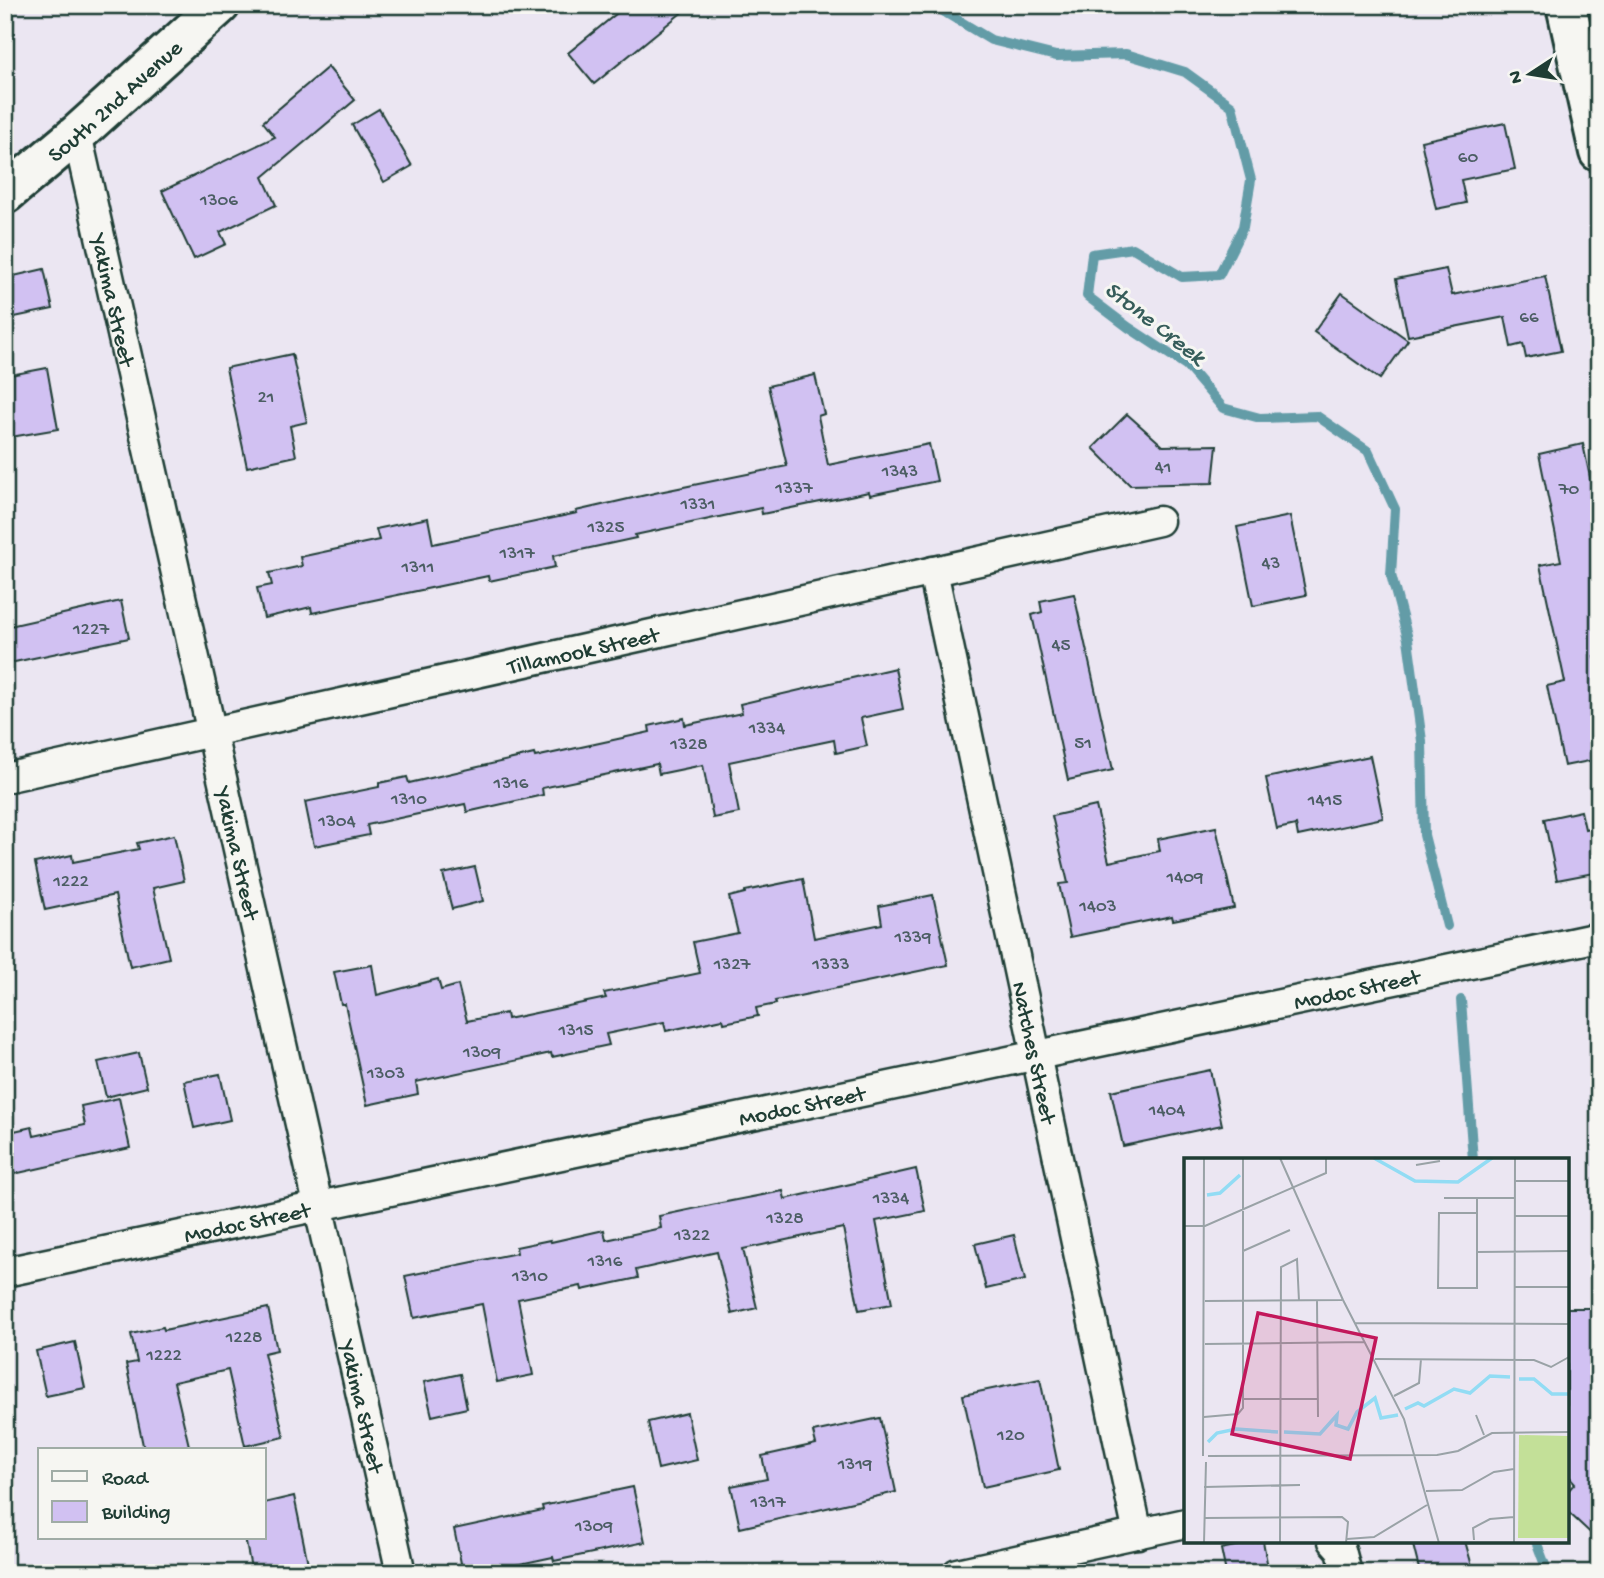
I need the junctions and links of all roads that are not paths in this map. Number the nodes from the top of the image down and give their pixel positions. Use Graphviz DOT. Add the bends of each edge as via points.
graph roads {
  1 [pos="220,5"];
  2 [pos="1566,5"];
  3 [pos="78,134"];
  4 [pos="1599,152"];
  5 [pos="5,194"];
  6 [pos="1159,521"];
  7 [pos="933,571"];
  8 [pos="212,732"];
  9 [pos="5,778"];
  10 [pos="1599,937"];
  11 [pos="1035,1055"];
  12 [pos="317,1206"];
  13 [pos="5,1272"];
  14 [pos="1184,1524"];
  15 [pos="1138,1534"];
  16 [pos="1335,1543"];
  17 [pos="401,1573"];
  18 [pos="957,1573"];
  19 [pos="1347,1573"];
  1 -- 3 [label="main road, South 2nd Avenue"];
  2 -- 4 [label="main road"];
  3 -- 5 [label="main road, South 2nd Avenue"];
  3 -- 8 [label="street, Yakima Street"];
  6 -- 7 [label="street, Tillamook Street"];
  7 -- 8 [label="street, Tillamook Street"];
  7 -- 11 [label="street, Natches Street"];
  8 -- 9 [label="street, Tillamook Street"];
  8 -- 12 [label="street, Yakima Street"];
  10 -- 11 [label="street, Modoc Street"];
  11 -- 12 [label="street, Modoc Street"];
  11 -- 15 [label="street, Natches Street"];
  12 -- 13 [label="street, Modoc Street"];
  12 -- 17 [label="street, Yakima Street"];
  14 -- 15 [label="street"];
  15 -- 18 [label="street"];
  16 -- 19 [label="street"];
}
